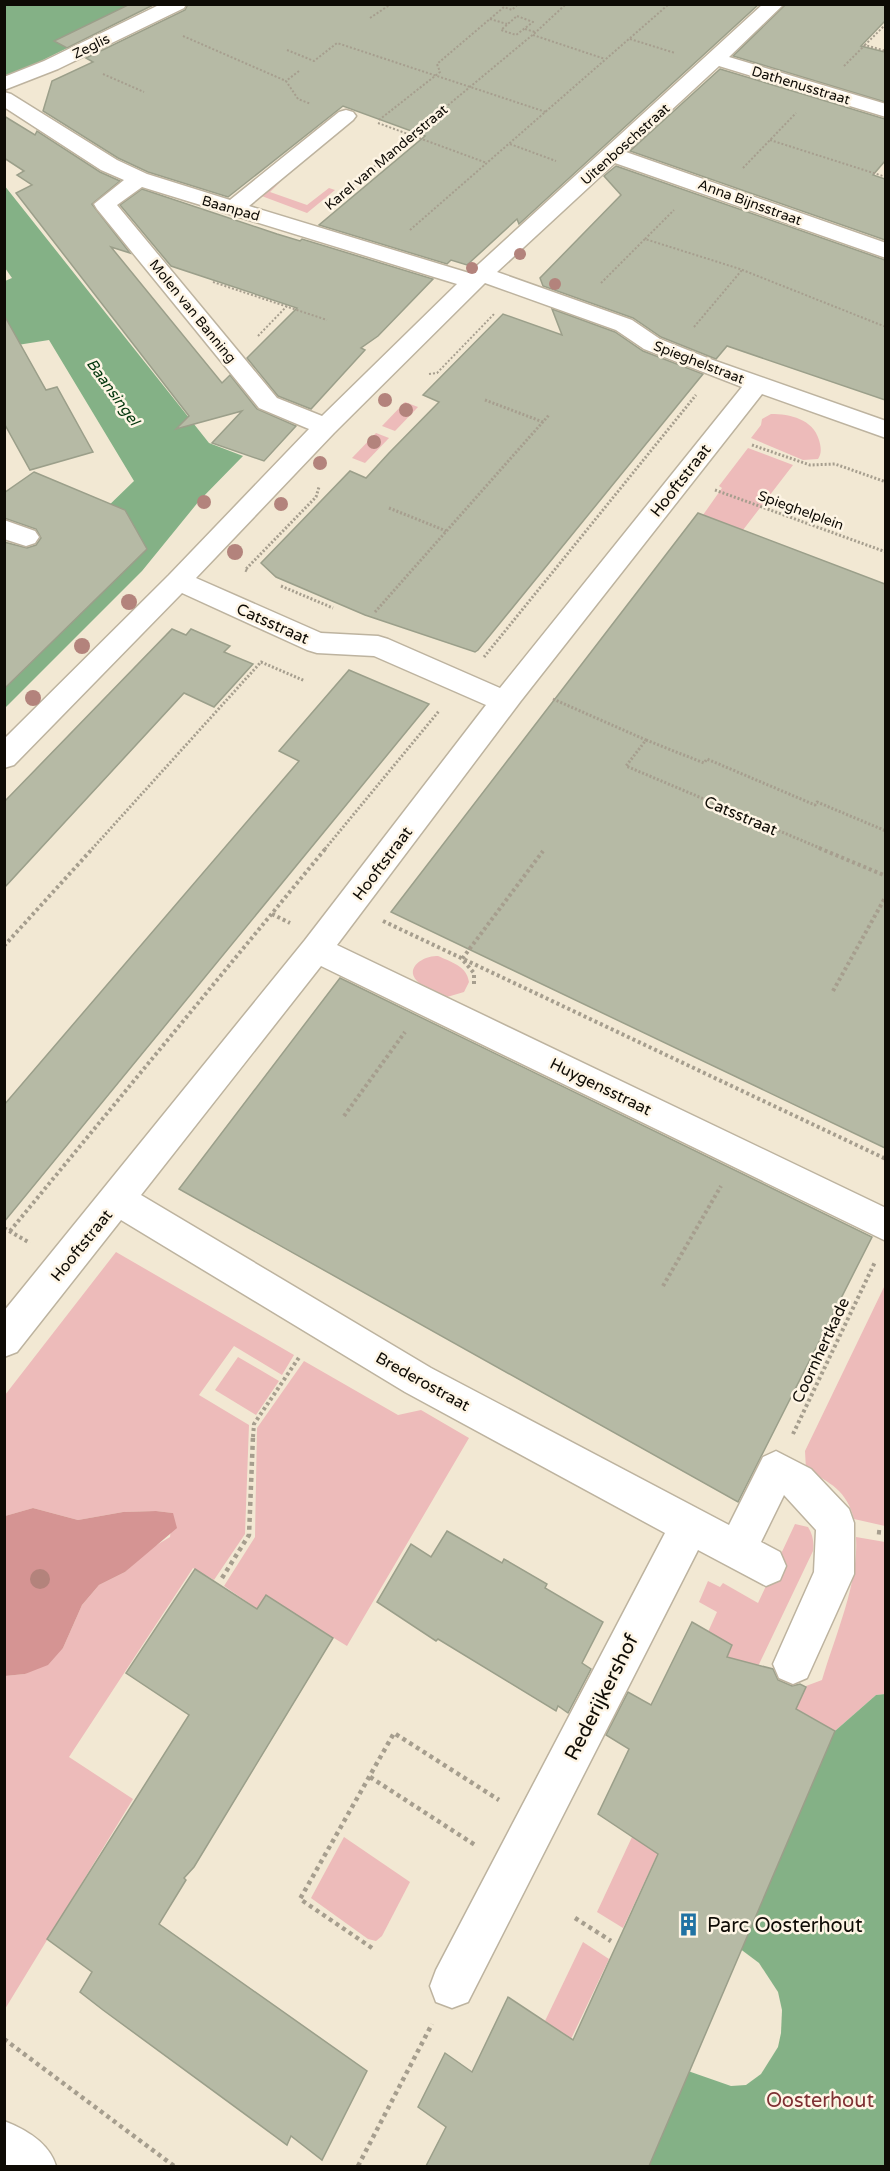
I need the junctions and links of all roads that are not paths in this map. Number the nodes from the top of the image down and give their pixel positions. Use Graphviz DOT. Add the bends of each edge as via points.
graph roads {
  1 [pos="177,4"];
  2 [pos="775,4"];
  3 [pos="713,62"];
  4 [pos="4,84"];
  5 [pos="4,98"];
  6 [pos="885,111"];
  7 [pos="346,116"];
  8 [pos="613,155"];
  9 [pos="139,179"];
  10 [pos="232,208"];
  11 [pos="885,251"];
  12 [pos="478,279"];
  13 [pos="757,384"];
  14 [pos="325,427"];
  15 [pos="885,429"];
  16 [pos="178,581"];
  17 [pos="512,693"];
  18 [pos="4,757"];
  19 [pos="316,949"];
  20 [pos="117,1199"];
  21 [pos="885,1225"];
  22 [pos="4,1340"];
  23 [pos="690,1525"];
  24 [pos="793,1664"];
  25 [pos="452,1986"];
  26 [pos="4,2145"];
  27 [pos="33,2166"];
  1 -- 4 [label="street, Zeglis"];
  2 -- 3 [label="street, Uitenboschstraat"];
  3 -- 6 [label="street, Dathenusstraat"];
  3 -- 8 [label="street, Uitenboschstraat"];
  5 -- 9 [label="street, Baanpad" via="109,165"];
  7 -- 10 [label="street"];
  8 -- 11 [label="street, Anna Bijnsstraat"];
  8 -- 12 [label="street, Uitenboschstraat"];
  9 -- 10 [label="street, Baanpad"];
  9 -- 14 [label="street, Molen van Banning" via="105,204 268,404"];
  10 -- 12 [label="street, Baanpad"];
  12 -- 13 [label="street, Spieghelstraat" via="624,325 652,344"];
  12 -- 14 [label="street"];
  13 -- 15 [label="street, Spieghelstraat"];
  13 -- 17 [label="street, Hooftstraat"];
  14 -- 16 [label="street"];
  16 -- 17 [label="street, Catsstraat" via="317,643 378,645"];
  16 -- 18 [label="street"];
  17 -- 19 [label="street, Hooftstraat"];
  19 -- 20 [label="street, Hooftstraat"];
  19 -- 21 [label="street, Huygensstraat"];
  20 -- 22 [label="street, Hooftstraat"];
  20 -- 23 [label="street, Brederostraat" via="418,1380"];
  23 -- 24 [label="street, Brederostraat" via="752,1558 776,1470 798,1482 835,1523 834,1574"];
  23 -- 25 [label="street, Rederijkershof"];
  26 -- 27 [label="street"];
}
